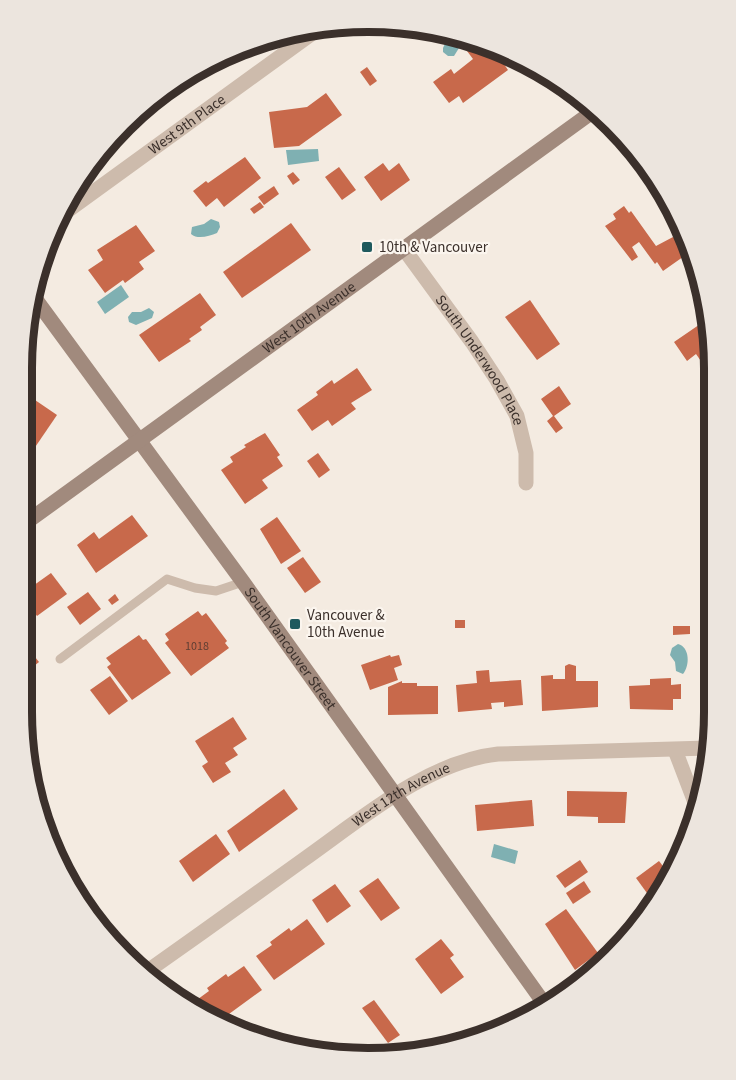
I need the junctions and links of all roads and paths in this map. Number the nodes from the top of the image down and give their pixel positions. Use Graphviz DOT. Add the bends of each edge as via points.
graph roads {
  1 [pos="307,37"];
  2 [pos="589,114"];
  3 [pos="73,207"];
  4 [pos="404,249"];
  5 [pos="38,303"];
  6 [pos="140,441"];
  7 [pos="526,483"];
  8 [pos="32,518"];
  9 [pos="243,582"];
  10 [pos="60,659"];
  11 [pos="703,748"];
  12 [pos="675,750"];
  13 [pos="395,795"];
  14 [pos="693,798"];
  15 [pos="151,969"];
  16 [pos="542,1000"];
  1 -- 3 [label="street, West 9th Place"];
  2 -- 4 [label="street, West 10th Avenue"];
  4 -- 6 [label="street, West 10th Avenue"];
  4 -- 7 [label="street, South Underwood Place" via="472,342 517,416 526,453"];
  5 -- 6 [label="street, South Vancouver Street"];
  6 -- 8 [label="street, West 10th Avenue"];
  6 -- 9 [label="street, South Vancouver Street"];
  9 -- 10 [label="lane" via="216,591 167,579"];
  9 -- 13 [label="street, South Vancouver Street"];
  11 -- 12 [label="street, West 12th Avenue"];
  12 -- 13 [label="street, West 12th Avenue" via="481,756 447,767"];
  12 -- 14 [label="street"];
  13 -- 15 [label="street, West 12th Avenue"];
  13 -- 16 [label="street, South Vancouver Street"];
}
